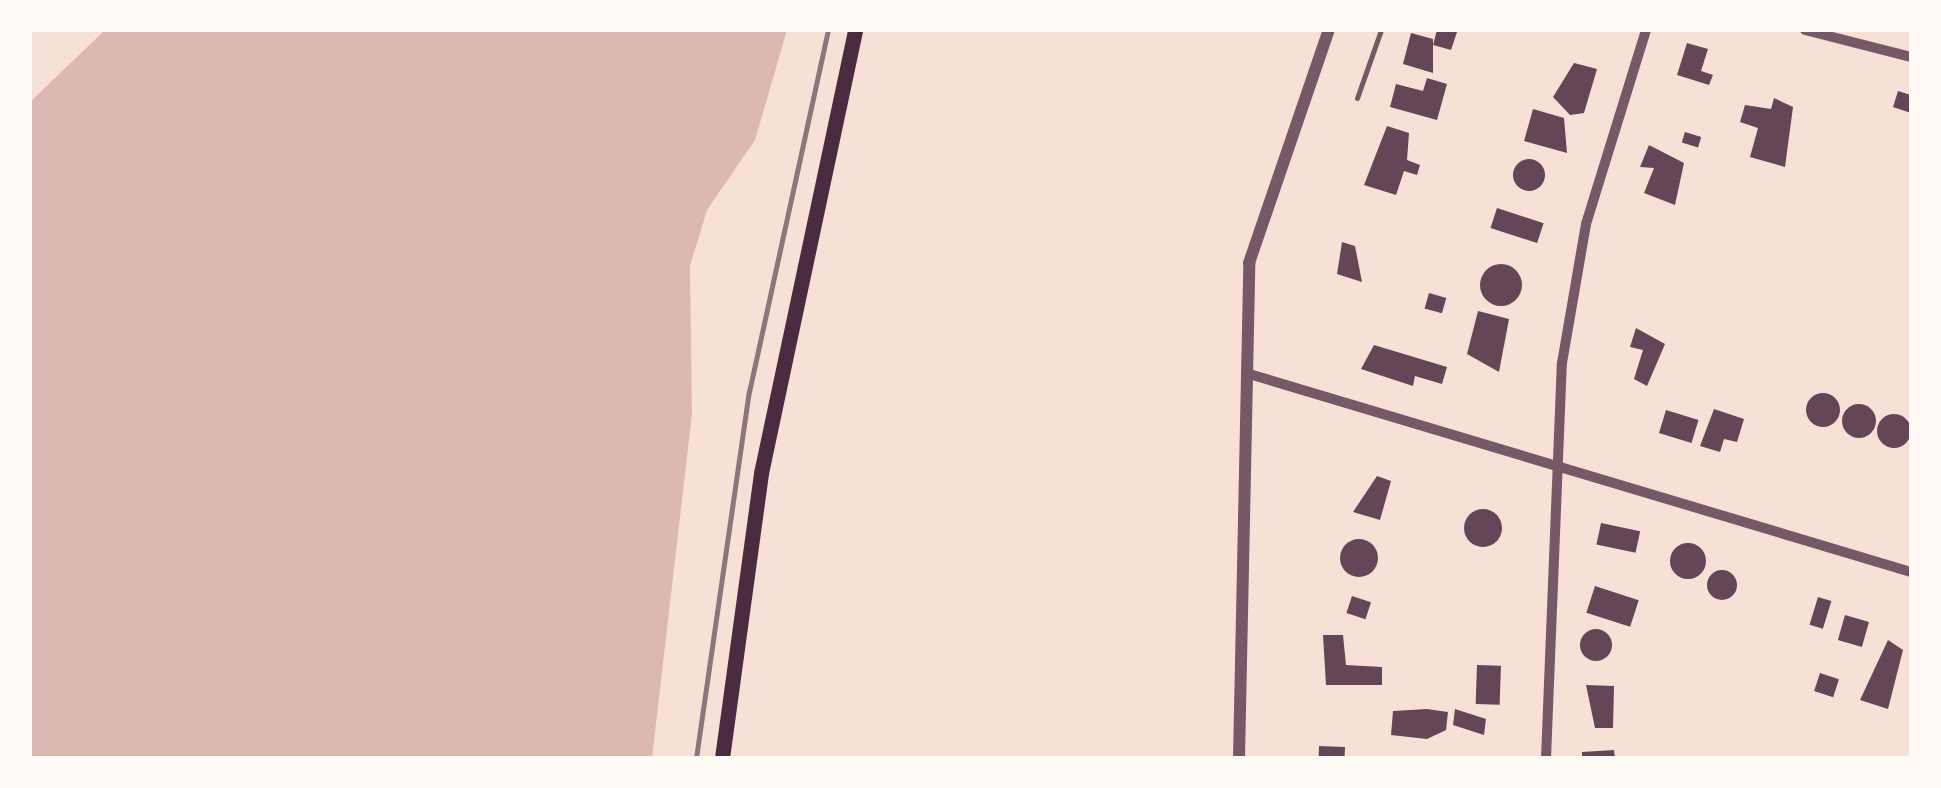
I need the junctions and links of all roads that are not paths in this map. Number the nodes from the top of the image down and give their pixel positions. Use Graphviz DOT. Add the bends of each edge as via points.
graph roads {
  1 [pos="856,30"];
  2 [pos="1329,30"];
  3 [pos="1381,30"];
  4 [pos="1646,30"];
  5 [pos="1805,30"];
  6 [pos="1911,57"];
  7 [pos="1357,98"];
  8 [pos="1246,374"];
  9 [pos="1554,465"];
  10 [pos="1911,572"];
  11 [pos="722,758"];
  12 [pos="1239,758"];
  13 [pos="1546,758"];
  1 -- 11 [label="main road" via="761,474"];
  2 -- 8 [label="street" via="1253,237"];
  3 -- 7 [label="lane"];
  4 -- 9 [label="street" via="1586,224"];
  5 -- 6 [label="street"];
  8 -- 9 [label="street"];
  8 -- 12 [label="street"];
  9 -- 10 [label="street"];
  9 -- 13 [label="street"];
}
